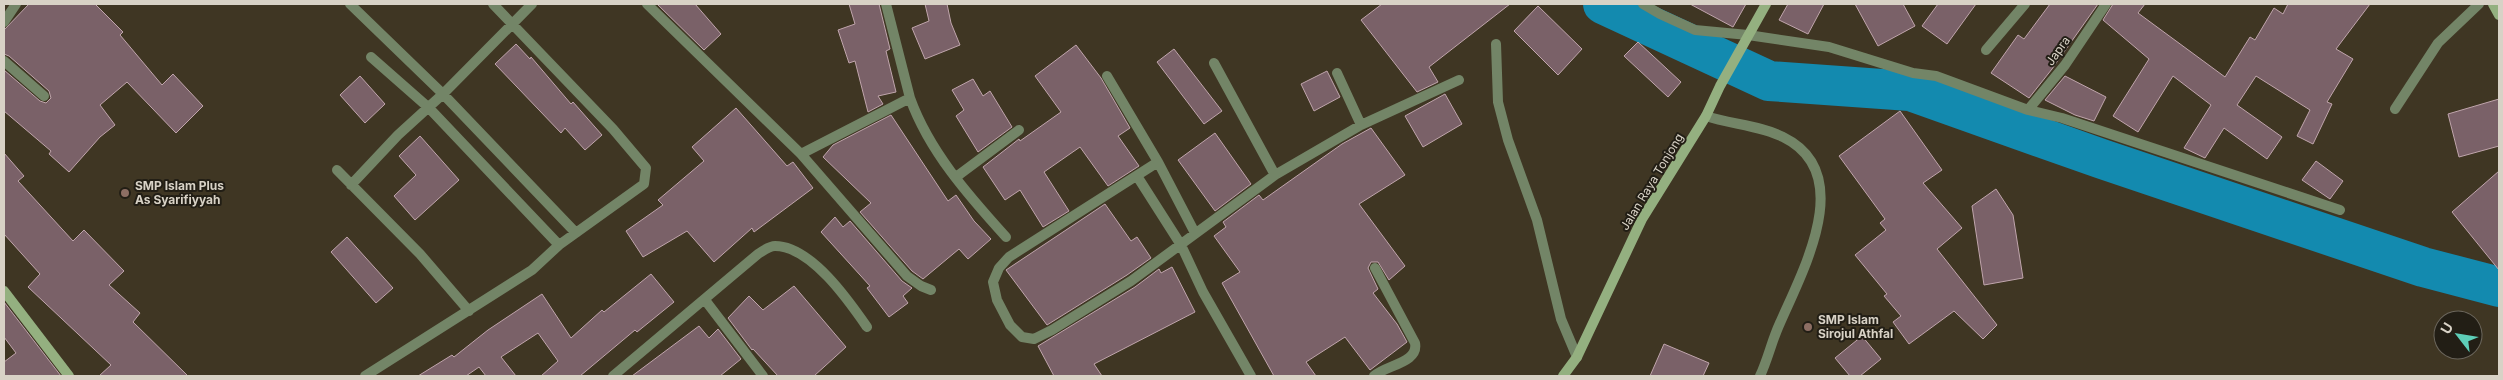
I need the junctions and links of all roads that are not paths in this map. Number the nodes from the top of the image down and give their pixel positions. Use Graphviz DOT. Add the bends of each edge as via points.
graph roads {
  1 [pos="16,4"];
  2 [pos="350,4"];
  3 [pos="493,4"];
  4 [pos="532,4"];
  5 [pos="647,4"];
  6 [pos="886,4"];
  7 [pos="1644,4"];
  8 [pos="1766,4"];
  9 [pos="2026,4"];
  10 [pos="2106,4"];
  11 [pos="2479,4"];
  12 [pos="2493,4"];
  13 [pos="2499,15"];
  14 [pos="4,22"];
  15 [pos="512,23"];
  16 [pos="1748,35"];
  17 [pos="1496,44"];
  18 [pos="1986,50"];
  19 [pos="371,57"];
  20 [pos="4,61"];
  21 [pos="1214,63"];
  22 [pos="1336,73"];
  23 [pos="1108,76"];
  24 [pos="1459,80"];
  25 [pos="443,94"];
  26 [pos="44,96"];
  27 [pos="910,98"];
  28 [pos="429,108"];
  29 [pos="2395,109"];
  30 [pos="2028,110"];
  31 [pos="1706,116"];
  32 [pos="1361,125"];
  33 [pos="1020,130"];
  34 [pos="801,154"];
  35 [pos="1158,162"];
  36 [pos="336,170"];
  37 [pos="1275,175"];
  38 [pos="1137,176"];
  39 [pos="956,177"];
  40 [pos="351,184"];
  41 [pos="2340,210"];
  42 [pos="576,233"];
  43 [pos="1195,233"];
  44 [pos="1006,237"];
  45 [pos="1182,245"];
  46 [pos="559,246"];
  47 [pos="1375,268"];
  48 [pos="931,290"];
  49 [pos="4,291"];
  50 [pos="706,300"];
  51 [pos="469,311"];
  52 [pos="868,327"];
  53 [pos="1577,357"];
  54 [pos="69,376"];
  55 [pos="365,376"];
  56 [pos="613,376"];
  57 [pos="763,376"];
  58 [pos="1251,376"];
  59 [pos="1374,376"];
  60 [pos="1563,376"];
  61 [pos="1760,376"];
  1 -- 14 [label="street"];
  2 -- 25 [label="street"];
  3 -- 15 [label="street"];
  4 -- 15 [label="street"];
  5 -- 34 [label="street"];
  6 -- 27 [label="street"];
  7 -- 16 [label="street" via="1695,30"];
  8 -- 16 [label="main road, Jalan Raya Tonjong"];
  9 -- 18 [label="street"];
  10 -- 30 [label="street, Japra" via="2065,65"];
  11 -- 29 [label="street" via="2438,43"];
  12 -- 13 [label="main road"];
  15 -- 25 [label="street"];
  15 -- 42 [label="street" via="613,128 646,168 644,184"];
  16 -- 30 [label="street" via="1828,47 1912,73 1936,76"];
  16 -- 31 [label="main road, Jalan Raya Tonjong"];
  17 -- 53 [label="street" via="1498,102 1537,220 1561,319"];
  19 -- 28 [label="street"];
  20 -- 26 [label="street"];
  21 -- 37 [label="street"];
  22 -- 32 [label="street"];
  23 -- 35 [label="street"];
  24 -- 32 [label="street"];
  25 -- 28 [label="street"];
  25 -- 42 [label="street"];
  27 -- 34 [label="street"];
  27 -- 39 [label="street" via="918,121"];
  28 -- 40 [label="street"];
  28 -- 46 [label="street"];
  30 -- 41 [label="street" via="2062,118"];
  31 -- 53 [label="main road, Jalan Raya Tonjong" via="1642,219"];
  31 -- 61 [label="street" via="1784,137 1808,156 1816,168 1819,182 1819,226"];
  32 -- 37 [label="street"];
  33 -- 39 [label="street"];
  34 -- 48 [label="street" via="906,276"];
  35 -- 38 [label="street"];
  35 -- 43 [label="street"];
  36 -- 40 [label="street"];
  37 -- 43 [label="street"];
  38 -- 45 [label="street"];
  38 -- 45 [label="street" via="1009,257 999,268 993,282 996,300 1010,325 1022,337 1034,339 1131,281"];
  39 -- 44 [label="street"];
  40 -- 51 [label="street" via="420,254"];
  42 -- 46 [label="street"];
  43 -- 45 [label="street"];
  45 -- 58 [label="street" via="1203,292"];
  46 -- 51 [label="street" via="532,270"];
  47 -- 59 [label="street" via="1416,350 1406,360"];
  49 -- 54 [label="main road"];
  50 -- 52 [label="street" via="758,254 777,246 804,257 824,273"];
  50 -- 56 [label="street"];
  50 -- 57 [label="street"];
  51 -- 55 [label="street"];
  53 -- 60 [label="main road, Jalan Raya Tonjong"];
}
